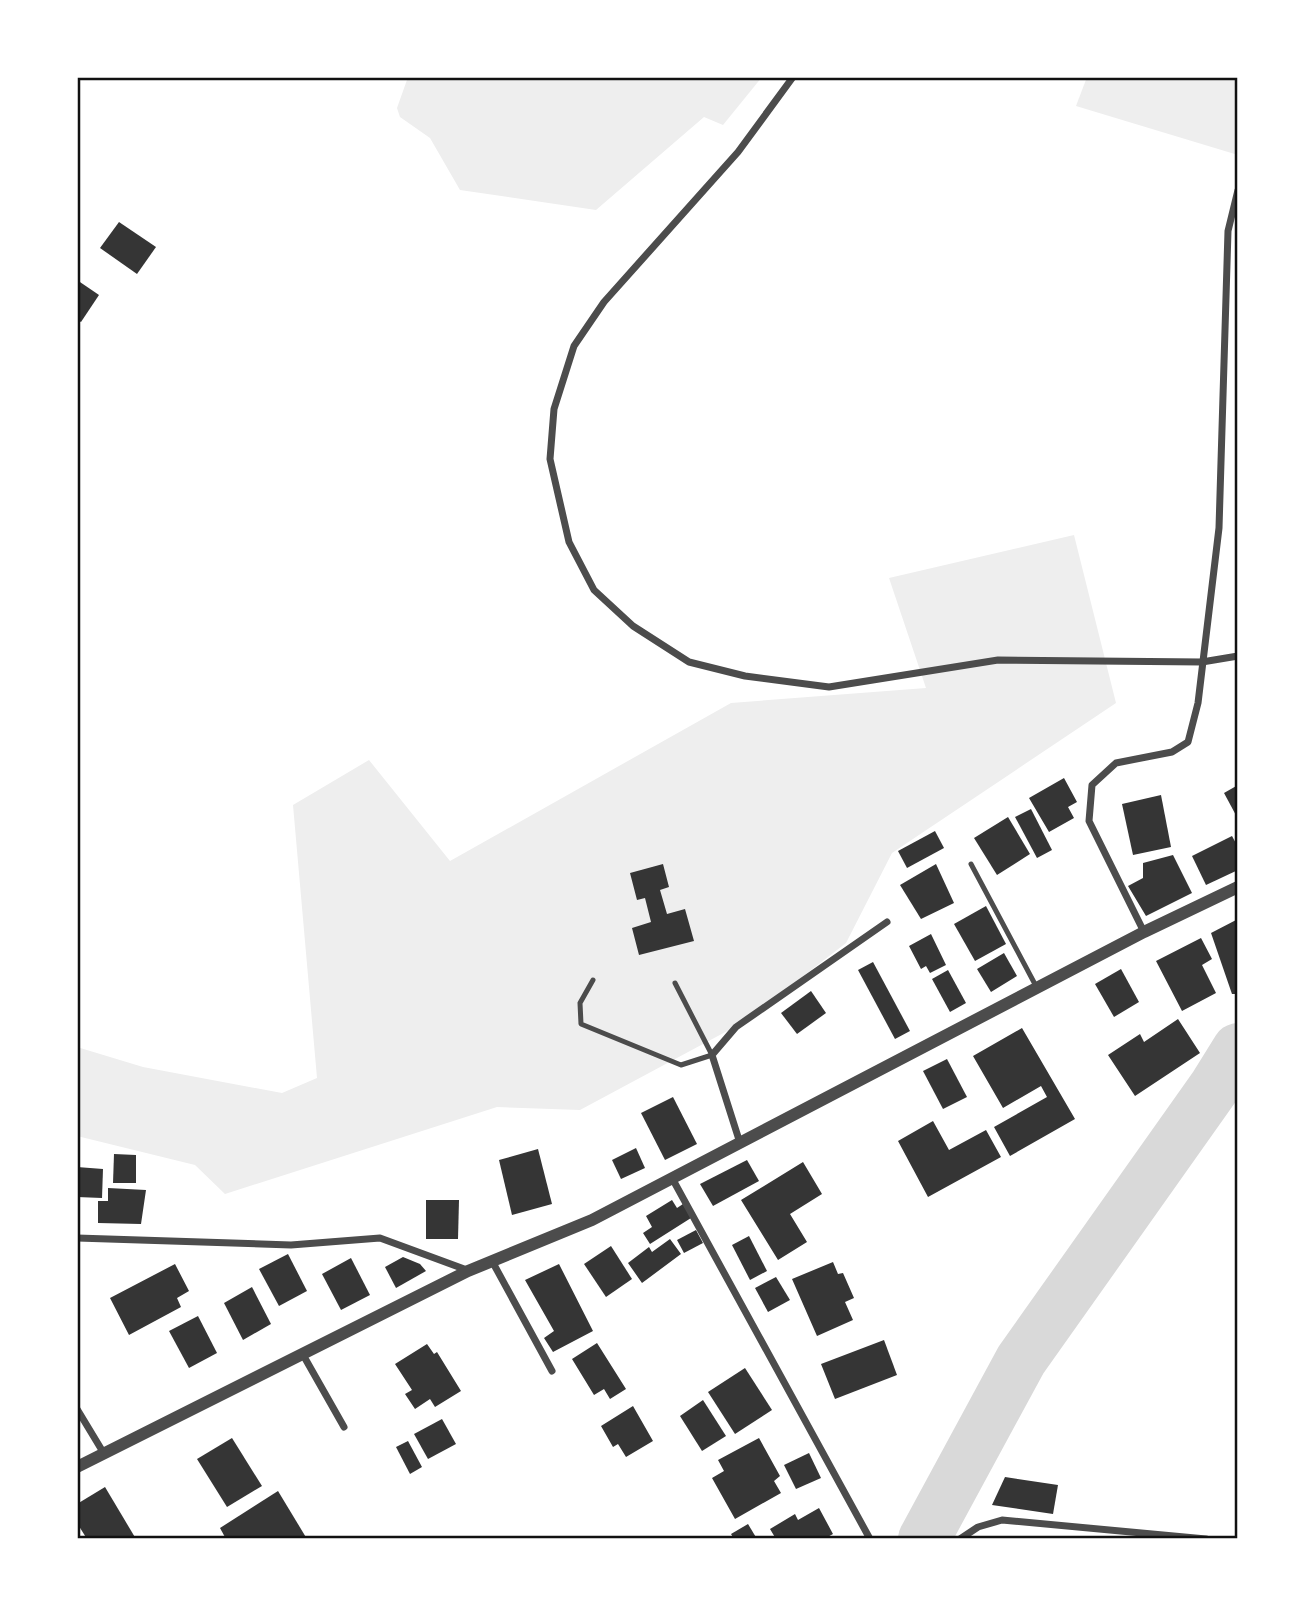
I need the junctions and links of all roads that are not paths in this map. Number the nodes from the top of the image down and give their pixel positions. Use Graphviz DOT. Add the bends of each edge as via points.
graph roads {
  1 [pos="793,77"];
  2 [pos="1238,190"];
  3 [pos="1238,656"];
  4 [pos="1202,662"];
  5 [pos="971,864"];
  6 [pos="1238,887"];
  7 [pos="887,922"];
  8 [pos="1144,932"];
  9 [pos="593,980"];
  10 [pos="675,983"];
  11 [pos="1037,988"];
  12 [pos="712,1055"];
  13 [pos="740,1143"];
  14 [pos="672,1178"];
  15 [pos="77,1238"];
  16 [pos="492,1261"];
  17 [pos="468,1270"];
  18 [pos="302,1353"];
  19 [pos="552,1371"];
  20 [pos="77,1409"];
  21 [pos="344,1427"];
  22 [pos="103,1452"];
  23 [pos="77,1467"];
  24 [pos="868,1538"];
  25 [pos="960,1539"];
  26 [pos="1206,1539"];
  1 -- 4 [label="street" via="738,152 604,302 574,346 554,410 550,459 569,542 594,590 633,626 689,662 745,676 829,687 998,660"];
  2 -- 4 [label="street" via="1228,231 1219,528"];
  3 -- 4 [label="street"];
  4 -- 8 [label="street" via="1188,742 1172,752 1116,763 1092,785 1089,821"];
  5 -- 11 [label="lane"];
  6 -- 8 [label="street"];
  7 -- 12 [label="street" via="736,1027"];
  8 -- 11 [label="street"];
  9 -- 12 [label="lane" via="580,1003 581,1024 681,1065"];
  10 -- 12 [label="lane"];
  11 -- 13 [label="street"];
  12 -- 13 [label="street"];
  13 -- 14 [label="street"];
  14 -- 16 [label="street" via="592,1220"];
  14 -- 24 [label="street"];
  15 -- 17 [label="street" via="291,1245 380,1238"];
  16 -- 17 [label="street"];
  16 -- 19 [label="street"];
  17 -- 18 [label="street"];
  18 -- 21 [label="street"];
  18 -- 22 [label="street"];
  20 -- 22 [label="street"];
  22 -- 23 [label="street"];
  25 -- 26 [label="street" via="978,1527 1002,1520"];
}
